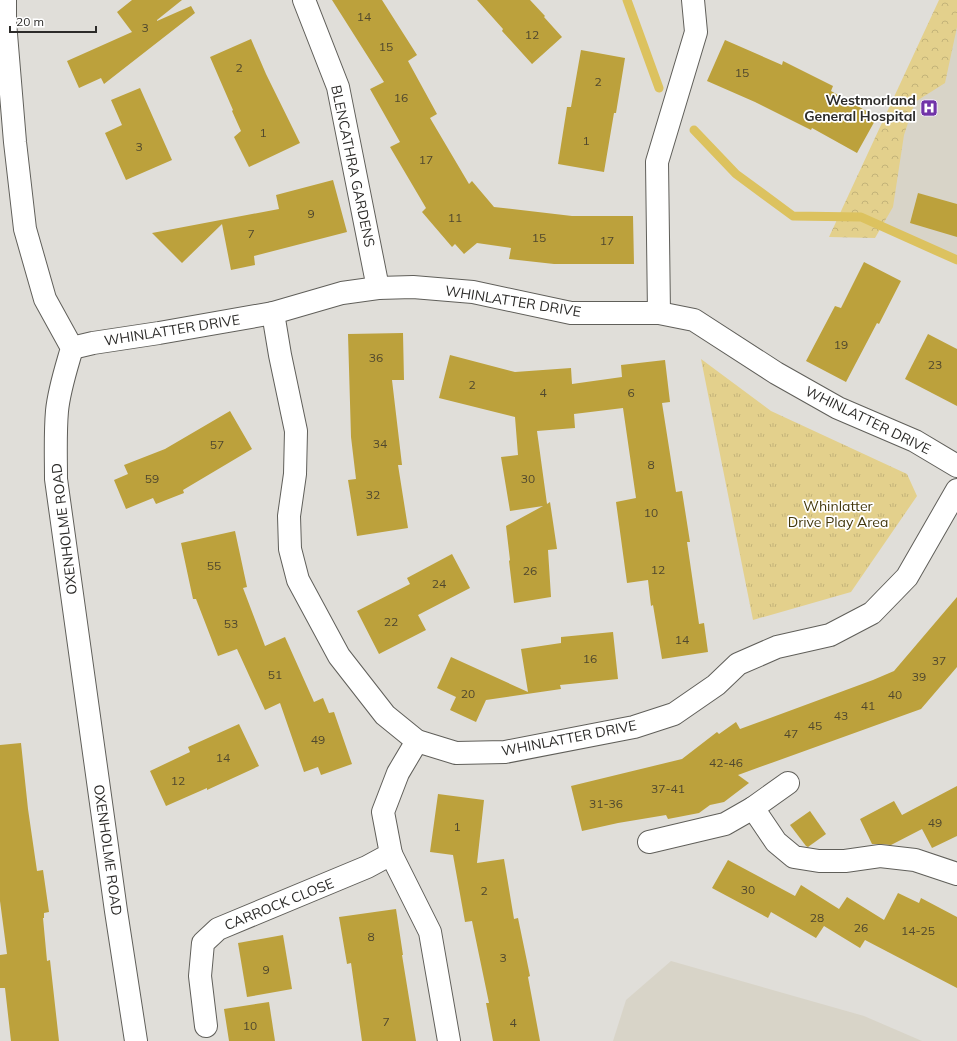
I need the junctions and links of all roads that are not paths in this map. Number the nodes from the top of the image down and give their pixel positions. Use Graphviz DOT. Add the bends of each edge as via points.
graph roads {
  1 [pos="5,0"];
  2 [pos="304,0"];
  3 [pos="693,0"];
  4 [pos="378,288"];
  5 [pos="273,313"];
  6 [pos="659,313"];
  7 [pos="72,348"];
  8 [pos="957,466"];
  9 [pos="957,490"];
  10 [pos="417,741"];
  11 [pos="788,783"];
  12 [pos="753,808"];
  13 [pos="649,842"];
  14 [pos="391,854"];
  15 [pos="957,874"];
  16 [pos="206,1026"];
  17 [pos="136,1041"];
  18 [pos="449,1041"];
  1 -- 7 [label="street" via="15,142 25,229 45,299"];
  2 -- 4 [label="street, BLENCATHRA GARDENS" via="338,87"];
  3 -- 6 [label="street" via="696,32 657,162"];
  4 -- 5 [label="street, WHINLATTER DRIVE" via="342,293"];
  4 -- 6 [label="street, WHINLATTER DRIVE" via="414,287 473,292 571,313"];
  5 -- 7 [label="street, WHINLATTER DRIVE"];
  5 -- 10 [label="street, WHINLATTER DRIVE" via="296,431 295,474 289,516 290,549 298,580 339,656 385,715"];
  6 -- 8 [label="street, WHINLATTER DRIVE" via="694,320 776,373 838,408 914,442"];
  7 -- 17 [label="street, OXENHOLME ROAD" via="57,411 56,479"];
  9 -- 10 [label="street, WHINLATTER DRIVE" via="906,577 872,613 830,635 777,646 738,664 716,685 674,714 634,727 505,752 456,753"];
  10 -- 14 [label="street" via="398,773 383,812"];
  11 -- 12 [label="street"];
  12 -- 13 [label="street" via="725,824"];
  12 -- 15 [label="street" via="776,842 794,857 819,861 880,856 901,858"];
  14 -- 16 [label="street, CARROCK CLOSE" via="360,870 218,929 208,938 203,943 200,976"];
  14 -- 18 [label="street" via="430,932"];
}
